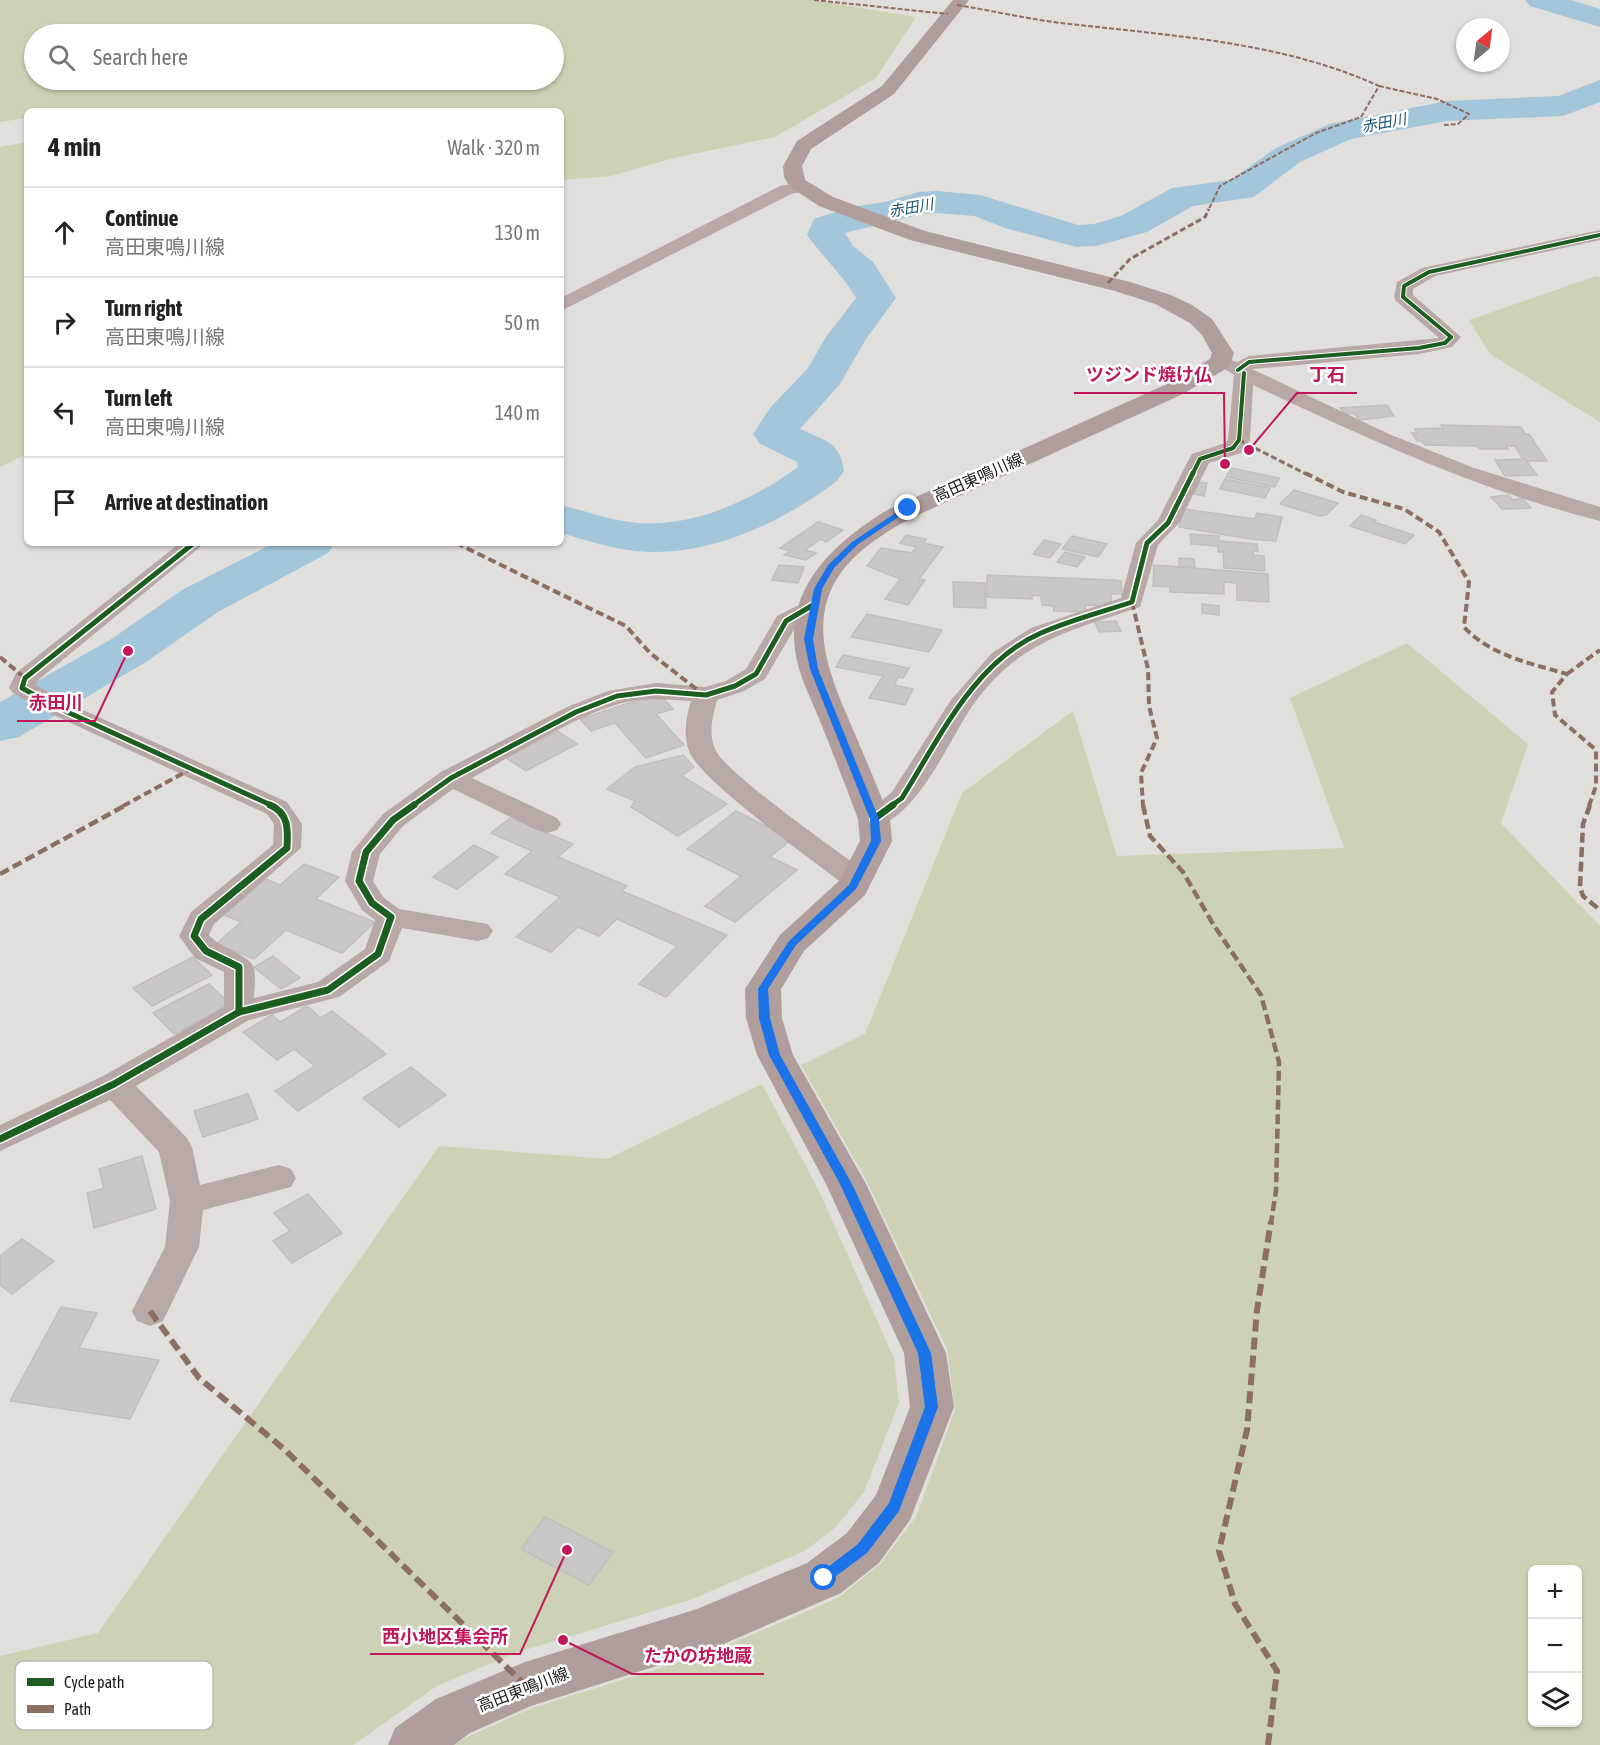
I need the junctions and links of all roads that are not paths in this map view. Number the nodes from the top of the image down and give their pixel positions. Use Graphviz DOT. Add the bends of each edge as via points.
graph roads {
  1 [pos="961,0"];
  2 [pos="801,187"];
  3 [pos="1600,235"];
  4 [pos="564,303"];
  5 [pos="1234,368"];
  6 [pos="1600,513"];
  7 [pos="190,546"];
  8 [pos="813,605"];
  9 [pos="706,695"];
  10 [pos="451,778"];
  11 [pos="874,819"];
  12 [pos="547,824"];
  13 [pos="857,879"];
  14 [pos="391,917"];
  15 [pos="478,931"];
  16 [pos="239,1012"];
  17 [pos="114,1084"];
  18 [pos="0,1139"];
  19 [pos="279,1178"];
  20 [pos="187,1201"];
  21 [pos="150,1311"];
  22 [pos="413,1745"];
  1 -- 2 [label="main road" via="888,90 804,145 795,155 791,163 793,174"];
  2 -- 4 [label="street" via="786,190"];
  2 -- 5 [label="main road" via="862,216 956,247 1108,283 1175,304 1208,327"];
  3 -- 5 [label="street" via="1415,278 1404,286 1403,297 1452,337 1445,343 1249,362"];
  5 -- 6 [label="street" via="1466,473"];
  5 -- 8 [label="main road, 高田東鳴川線" via="1175,389 886,520 831,567"];
  5 -- 11 [label="street" via="1239,440 1233,448 1200,459 1168,523 1147,543 1132,602 1040,633 1001,658 960,705 902,798"];
  7 -- 16 [label="street" via="25,678 22,688 277,808 288,824 287,848 201,919 194,936 206,951 239,967"];
  8 -- 9 [label="street" via="786,621 756,674"];
  8 -- 11 [label="main road, 高田東鳴川線" via="809,639 814,669"];
  9 -- 10 [label="street" via="656,691 617,696 576,712"];
  9 -- 13 [label="street" via="698,720 702,751 729,781"];
  10 -- 12 [label="street"];
  10 -- 14 [label="street" via="393,820 366,852 359,881 372,903"];
  11 -- 13 [label="main road, 高田東鳴川線" via="876,841"];
  13 -- 22 [label="main road, 高田東鳴川線" via="792,943 763,989 764,1018 775,1055 846,1184 925,1353 932,1407 894,1506 863,1548 824,1578 702,1630 525,1685 453,1716"];
  14 -- 15 [label="street"];
  14 -- 16 [label="street" via="378,954 328,990"];
  16 -- 17 [label="street"];
  17 -- 18 [label="street"];
  17 -- 20 [label="street" via="175,1147"];
  19 -- 20 [label="street"];
  20 -- 21 [label="street" via="182,1247"];
}
